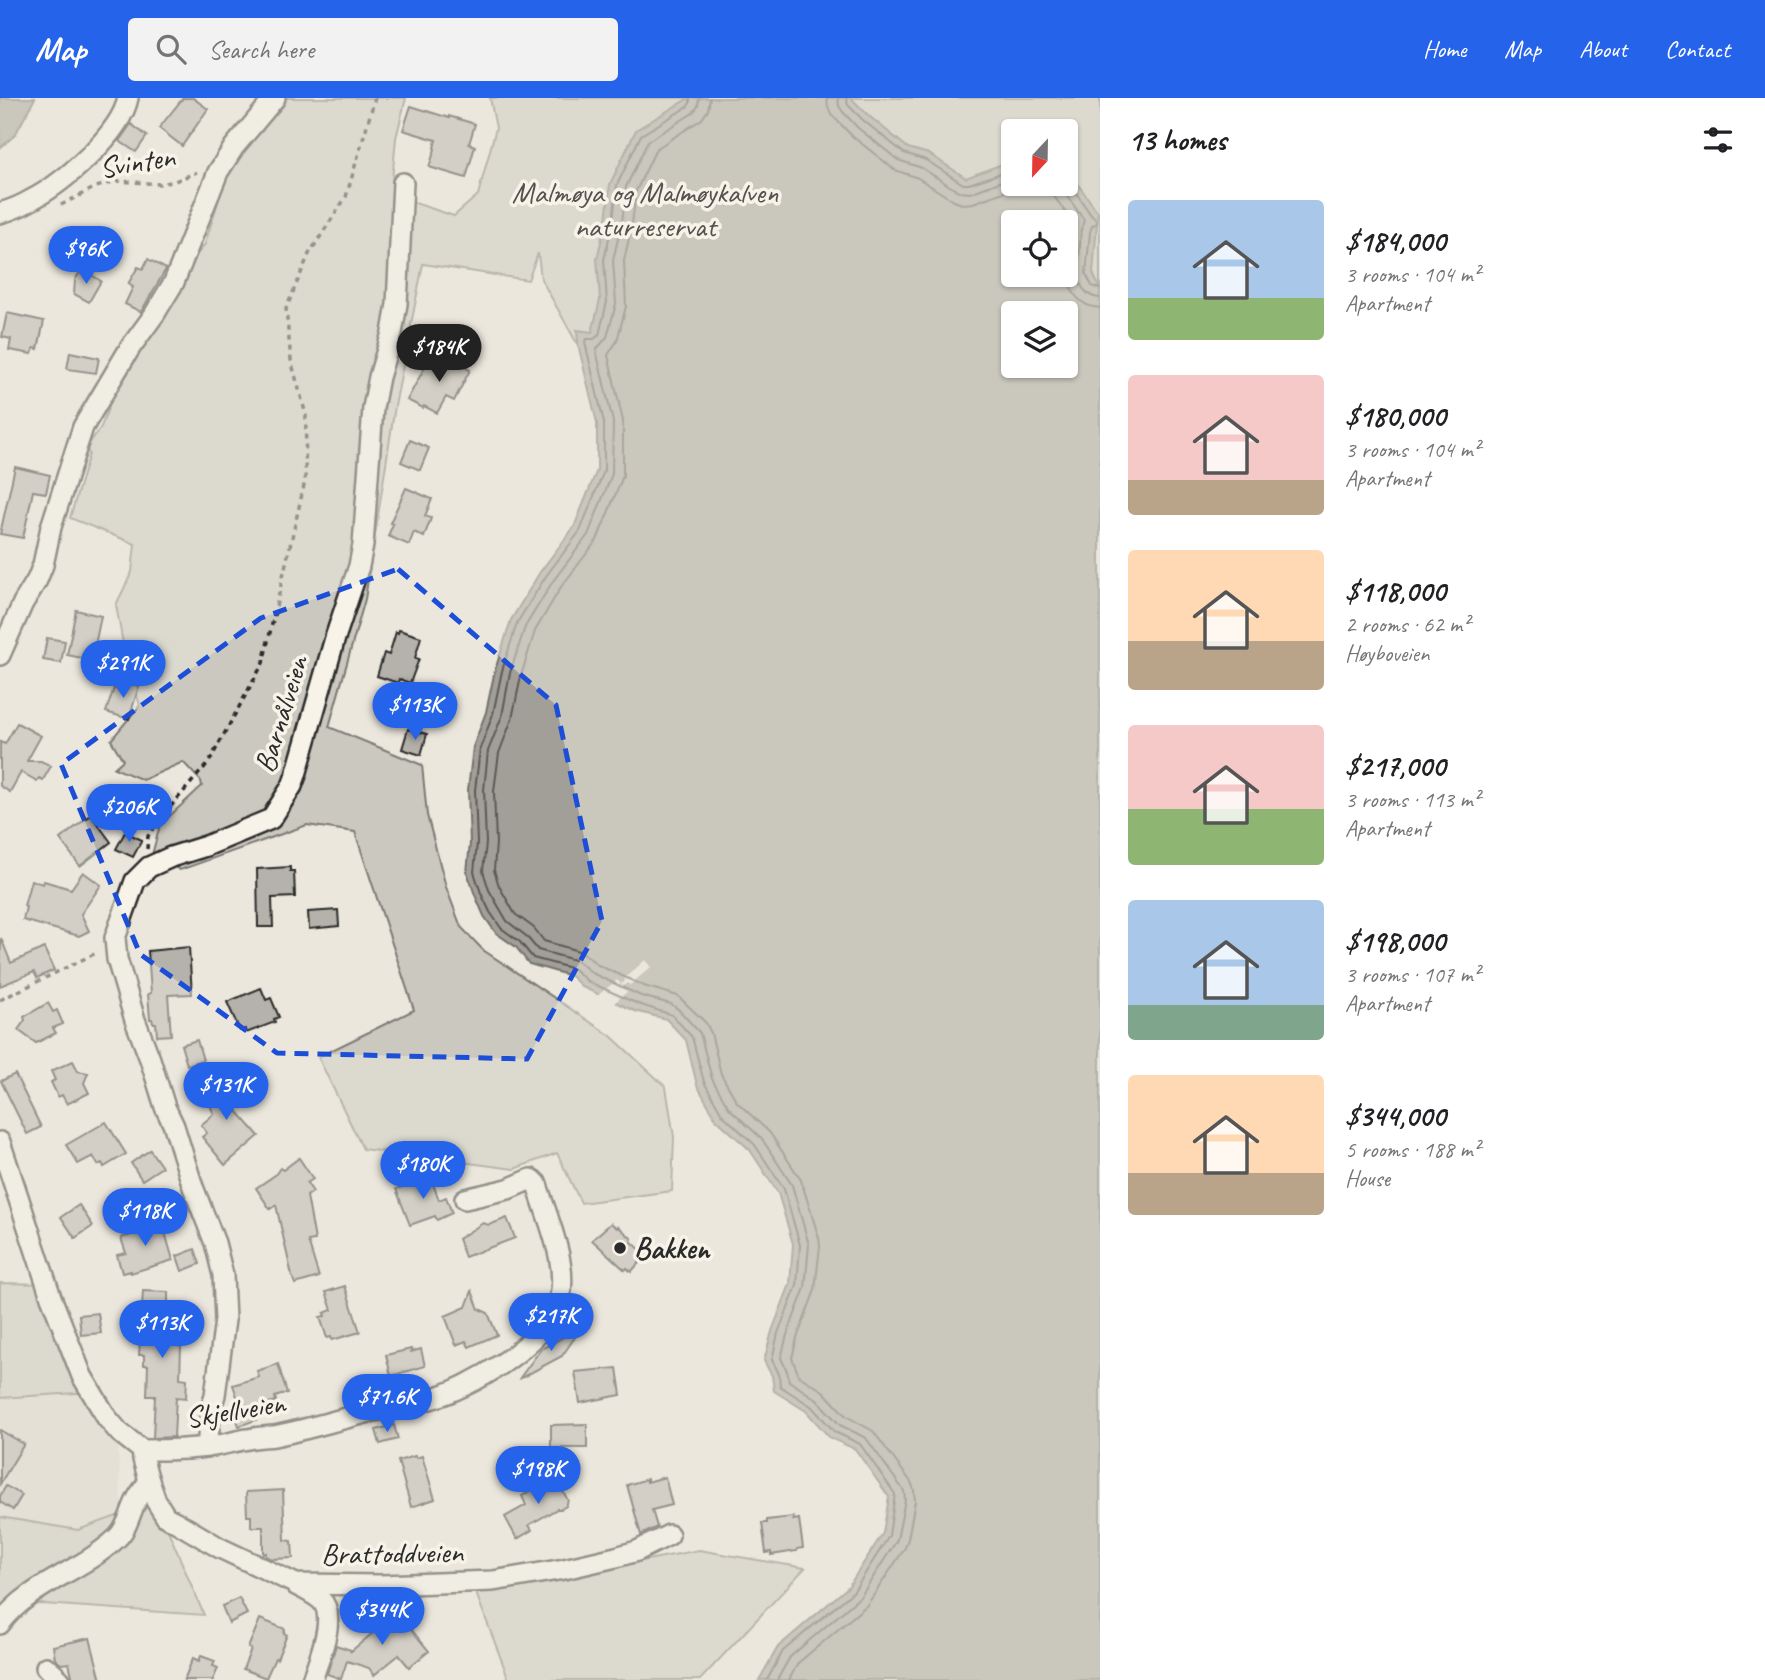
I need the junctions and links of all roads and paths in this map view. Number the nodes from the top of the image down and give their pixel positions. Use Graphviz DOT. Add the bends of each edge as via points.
graph roads {
  1 [pos="128,98"];
  2 [pos="275,98"];
  3 [pos="375,98"];
  4 [pos="230,154"];
  5 [pos="403,183"];
  6 [pos="55,208"];
  7 [pos="0,213"];
  8 [pos="0,655"];
  9 [pos="149,867"];
  10 [pos="116,944"];
  11 [pos="0,1000"];
  12 [pos="0,1142"];
  13 [pos="465,1199"];
  14 [pos="207,1447"];
  15 [pos="142,1450"];
  16 [pos="149,1481"];
  17 [pos="669,1535"];
  18 [pos="296,1584"];
  19 [pos="0,1624"];
  20 [pos="312,1680"];
  1 -- 7 [label="street" via="115,126 66,177 32,200"];
  2 -- 4 [label="street"];
  3 -- 9 [label="path" via="346,197 309,254 286,309 291,360 306,415 305,481 263,663 209,762 148,836"];
  4 -- 6 [label="path, Svinten" via="175,181 117,181"];
  4 -- 8 [label="street" via="218,172 174,282 83,427 43,565"];
  5 -- 9 [label="street, Barnålveien" via="397,304 373,408 363,545 292,786 271,819"];
  9 -- 10 [label="street" via="135,881"];
  10 -- 11 [label="path"];
  10 -- 14 [label="street" via="135,1020 223,1275 225,1320"];
  12 -- 15 [label="street" via="82,1376 107,1418"];
  13 -- 14 [label="street, Skjellveien" via="531,1180 537,1184 562,1284 554,1312 526,1346 475,1381 432,1399"];
  14 -- 15 [label="street, Skjellveien"];
  15 -- 16 [label="street, Brattoddveien"];
  16 -- 18 [label="street, Brattoddveien" via="166,1517"];
  16 -- 19 [label="street" via="116,1540 25,1598"];
  17 -- 18 [label="street, Brattoddveien" via="616,1557 511,1579"];
  18 -- 20 [label="street" via="320,1599 328,1618"];
}
